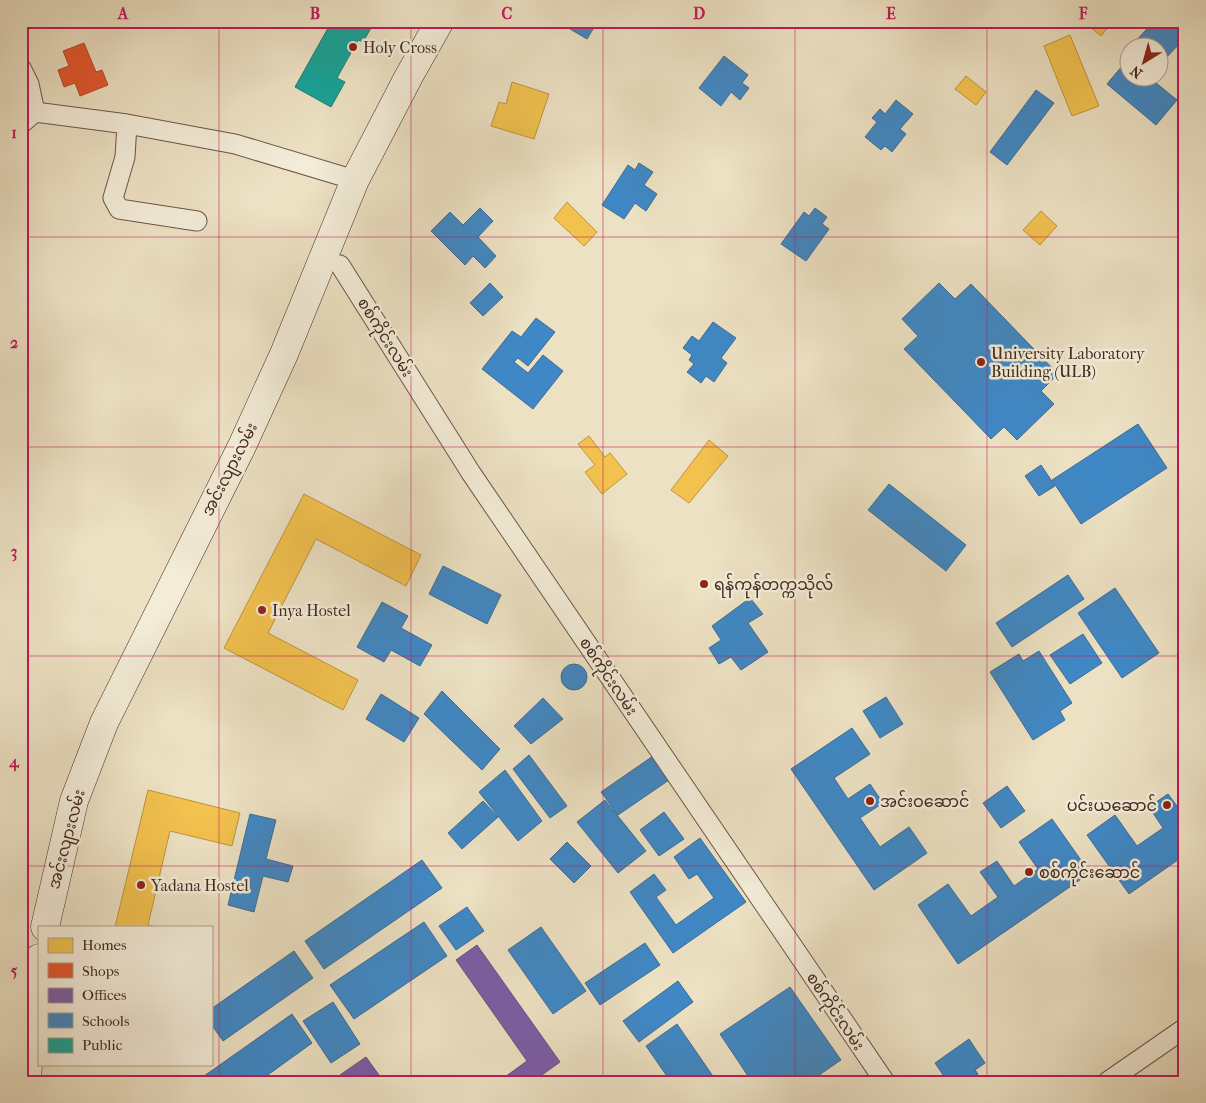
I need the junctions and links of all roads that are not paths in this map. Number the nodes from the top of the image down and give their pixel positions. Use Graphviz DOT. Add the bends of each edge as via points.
graph roads {
  1 [pos="440,21"];
  2 [pos="21,68"];
  3 [pos="28,118"];
  4 [pos="127,124"];
  5 [pos="356,180"];
  6 [pos="197,222"];
  7 [pos="340,265"];
  8 [pos="45,926"];
  9 [pos="38,963"];
  10 [pos="1185,1028"];
  11 [pos="24,1081"];
  12 [pos="884,1082"];
  13 [pos="1107,1082"];
  1 -- 5 [label="main road, အင်းလျားလမ်း" via="408,76"];
  2 -- 3 [label="street" via="29,84"];
  3 -- 4 [label="street"];
  4 -- 5 [label="street" via="235,144"];
  4 -- 6 [label="street" via="124,157 113,198 119,209"];
  5 -- 8 [label="main road, အင်းလျားလမ်း" via="242,446 104,723 74,801"];
  7 -- 12 [label="street, စစ်ကိုင်းလမ်း" via="470,473"];
  9 -- 11 [label="main road"];
  10 -- 13 [label="street"];
}
